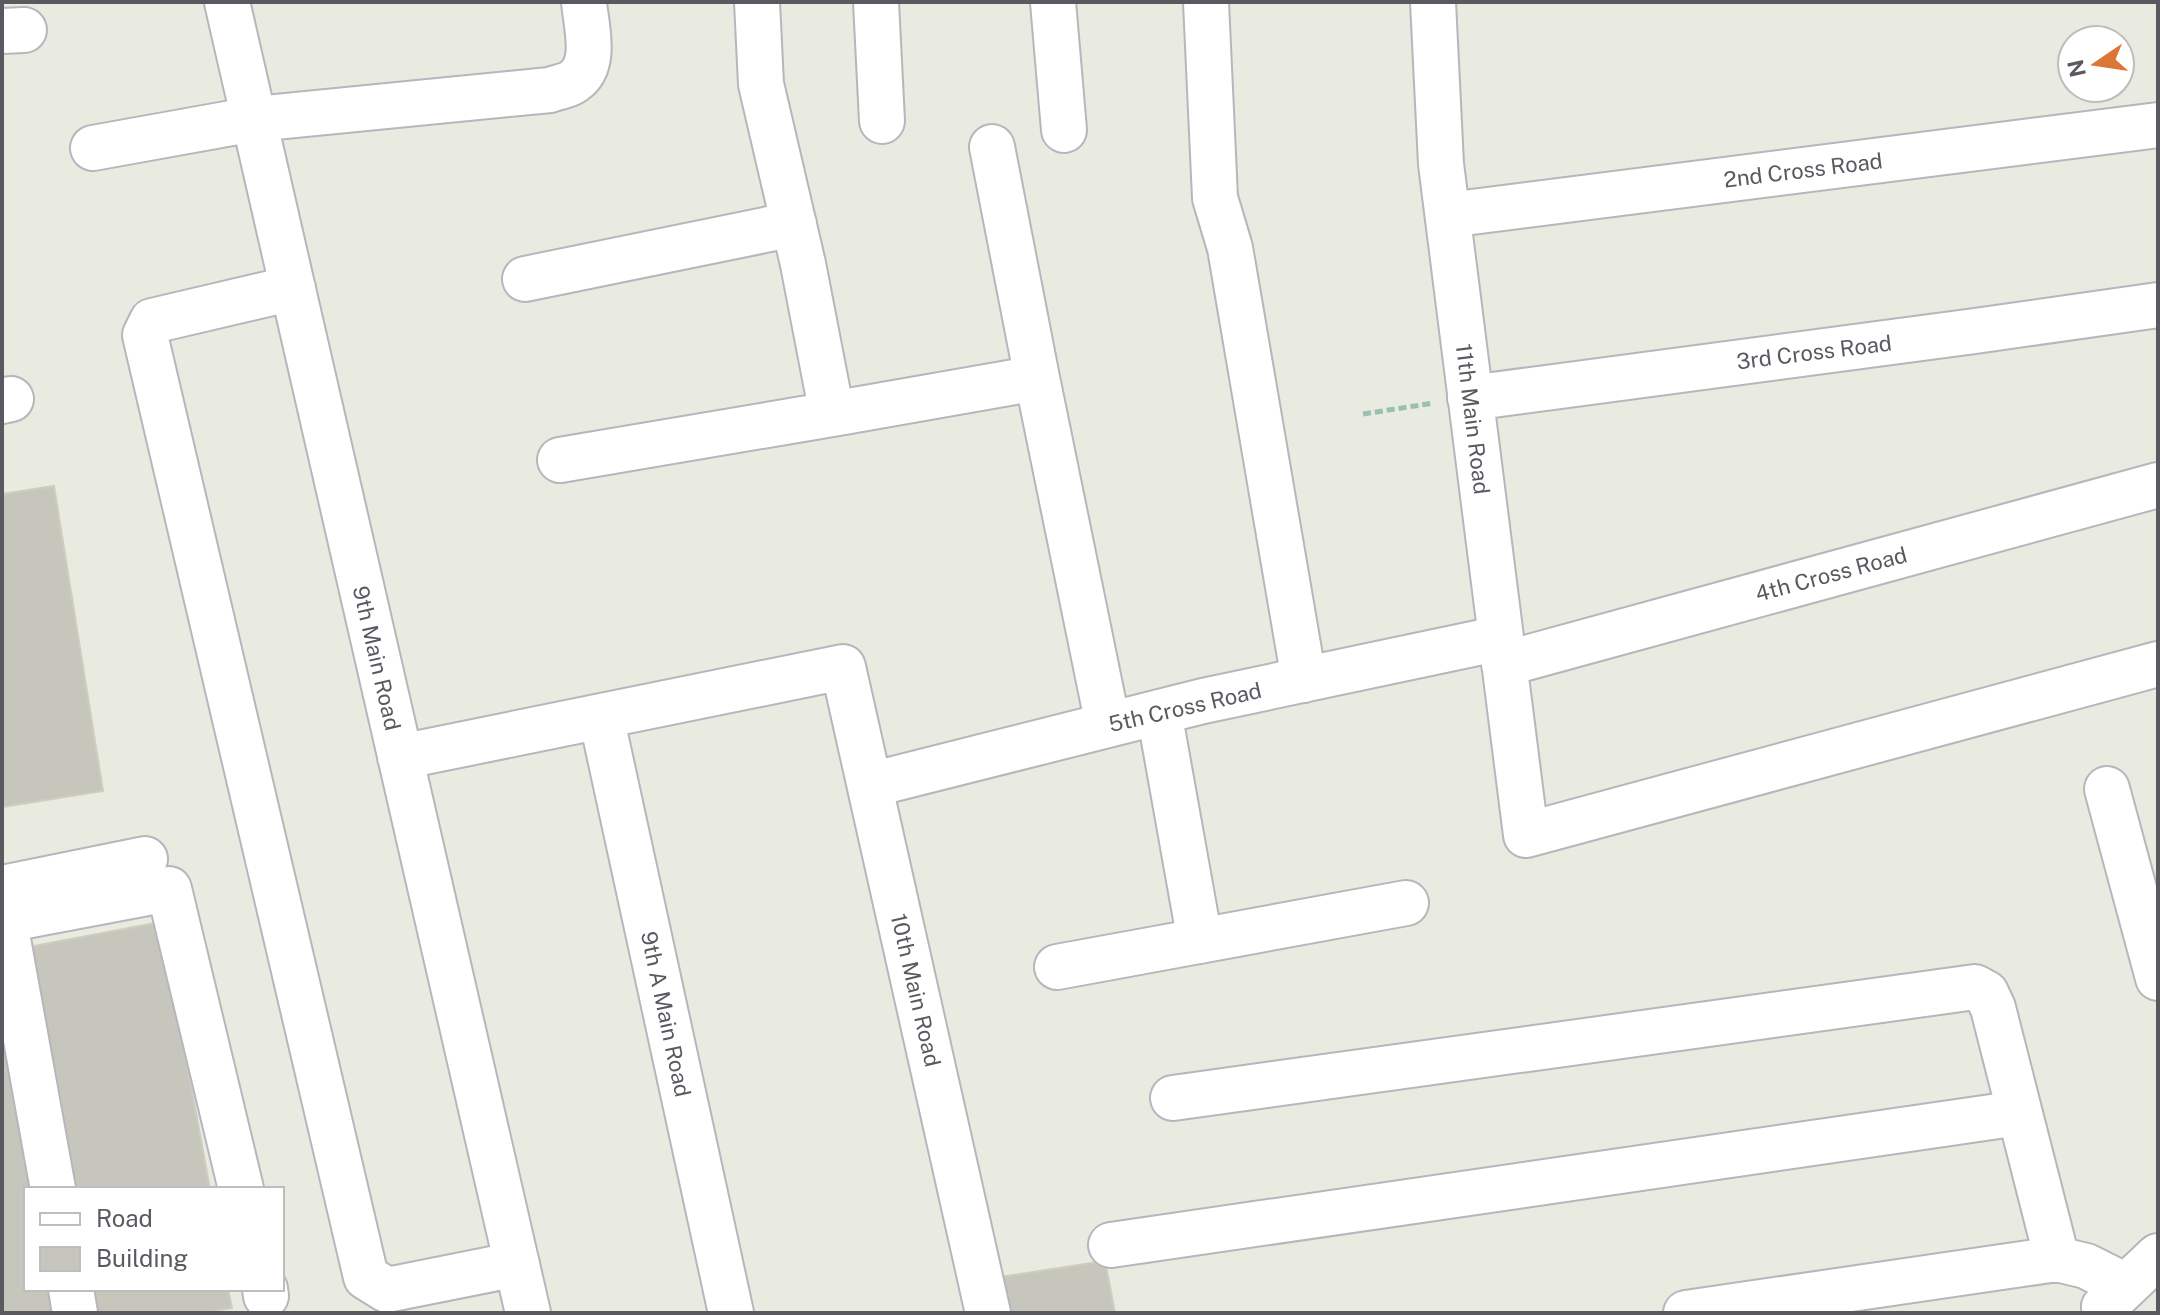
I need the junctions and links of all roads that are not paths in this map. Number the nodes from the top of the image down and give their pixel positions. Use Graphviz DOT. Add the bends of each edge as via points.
graph roads {
  1 [pos="227,2"];
  2 [pos="584,2"];
  3 [pos="757,2"];
  4 [pos="876,2"];
  5 [pos="1053,2"];
  6 [pos="1206,2"];
  7 [pos="1433,2"];
  8 [pos="254,119"];
  9 [pos="882,121"];
  10 [pos="2158,125"];
  11 [pos="1064,130"];
  12 [pos="992,147"];
  13 [pos="93,148"];
  14 [pos="1448,215"];
  15 [pos="794,224"];
  16 [pos="525,279"];
  17 [pos="293,288"];
  18 [pos="2158,305"];
  19 [pos="1037,378"];
  20 [pos="1470,398"];
  21 [pos="832,414"];
  22 [pos="560,460"];
  23 [pos="2158,485"];
  24 [pos="1502,651"];
  25 [pos="2158,664"];
  26 [pos="1304,680"];
  27 [pos="1159,712"];
  28 [pos="601,716"];
  29 [pos="1108,725"];
  30 [pos="400,757"];
  31 [pos="870,785"];
  32 [pos="2107,789"];
  33 [pos="145,859"];
  34 [pos="1406,903"];
  35 [pos="3,904"];
  36 [pos="1200,941"];
  37 [pos="1057,967"];
  38 [pos="2158,978"];
  39 [pos="1173,1098"];
  40 [pos="2019,1113"];
  41 [pos="53,1187"];
  42 [pos="241,1187"];
  43 [pos="1111,1245"];
  44 [pos="2158,1256"];
  45 [pos="2057,1259"];
  46 [pos="517,1264"];
  47 [pos="71,1291"];
  48 [pos="2115,1300"];
  49 [pos="75,1313"];
  50 [pos="528,1313"];
  51 [pos="731,1313"];
  52 [pos="988,1313"];
  53 [pos="1686,1313"];
  1 -- 8 [label="street, 9th Main Road"];
  2 -- 8 [label="street" via="589,50 585,69 574,82 550,90"];
  3 -- 15 [label="street" via="761,84"];
  4 -- 9 [label="street"];
  5 -- 11 [label="street"];
  6 -- 26 [label="street" via="1215,198 1230,248"];
  7 -- 14 [label="street, 11th Main Road"];
  8 -- 13 [label="street"];
  8 -- 17 [label="street, 9th Main Road"];
  10 -- 14 [label="street, 2nd Cross Road"];
  12 -- 19 [label="street"];
  14 -- 20 [label="street, 11th Main Road"];
  15 -- 16 [label="street"];
  15 -- 21 [label="street"];
  17 -- 30 [label="street, 9th Main Road"];
  17 -- 46 [label="street" via="152,321 145,335 366,1277 387,1290"];
  18 -- 20 [label="street, 3rd Cross Road"];
  19 -- 21 [label="street"];
  19 -- 29 [label="street"];
  20 -- 24 [label="street, 11th Main Road"];
  21 -- 22 [label="street"];
  23 -- 24 [label="street, 4th Cross Road"];
  24 -- 25 [label="street, 11th Main Road" via="1526,835"];
  24 -- 26 [label="street, 5th Cross Road"];
  26 -- 27 [label="street, 5th Cross Road"];
  27 -- 29 [label="street, 5th Cross Road"];
  27 -- 36 [label="street"];
  28 -- 30 [label="street"];
  28 -- 31 [label="street, 10th Main Road" via="843,667"];
  28 -- 51 [label="street, 9th A Main Road"];
  29 -- 31 [label="street, 5th Cross Road"];
  30 -- 46 [label="street, 9th Main Road"];
  31 -- 52 [label="street, 10th Main Road"];
  32 -- 38 [label="street"];
  33 -- 35 [label="street"];
  34 -- 36 [label="street"];
  35 -- 41 [label="street"];
  35 -- 42 [label="street" via="169,889"];
  36 -- 37 [label="street"];
  39 -- 40 [label="street" via="1975,987 1986,993 1993,1008"];
  40 -- 43 [label="street"];
  40 -- 45 [label="street"];
  44 -- 48 [label="street"];
  45 -- 48 [label="street" via="2086,1266"];
  45 -- 53 [label="street"];
  46 -- 50 [label="street, 9th Main Road"];
  47 -- 49 [label="street"];
}
